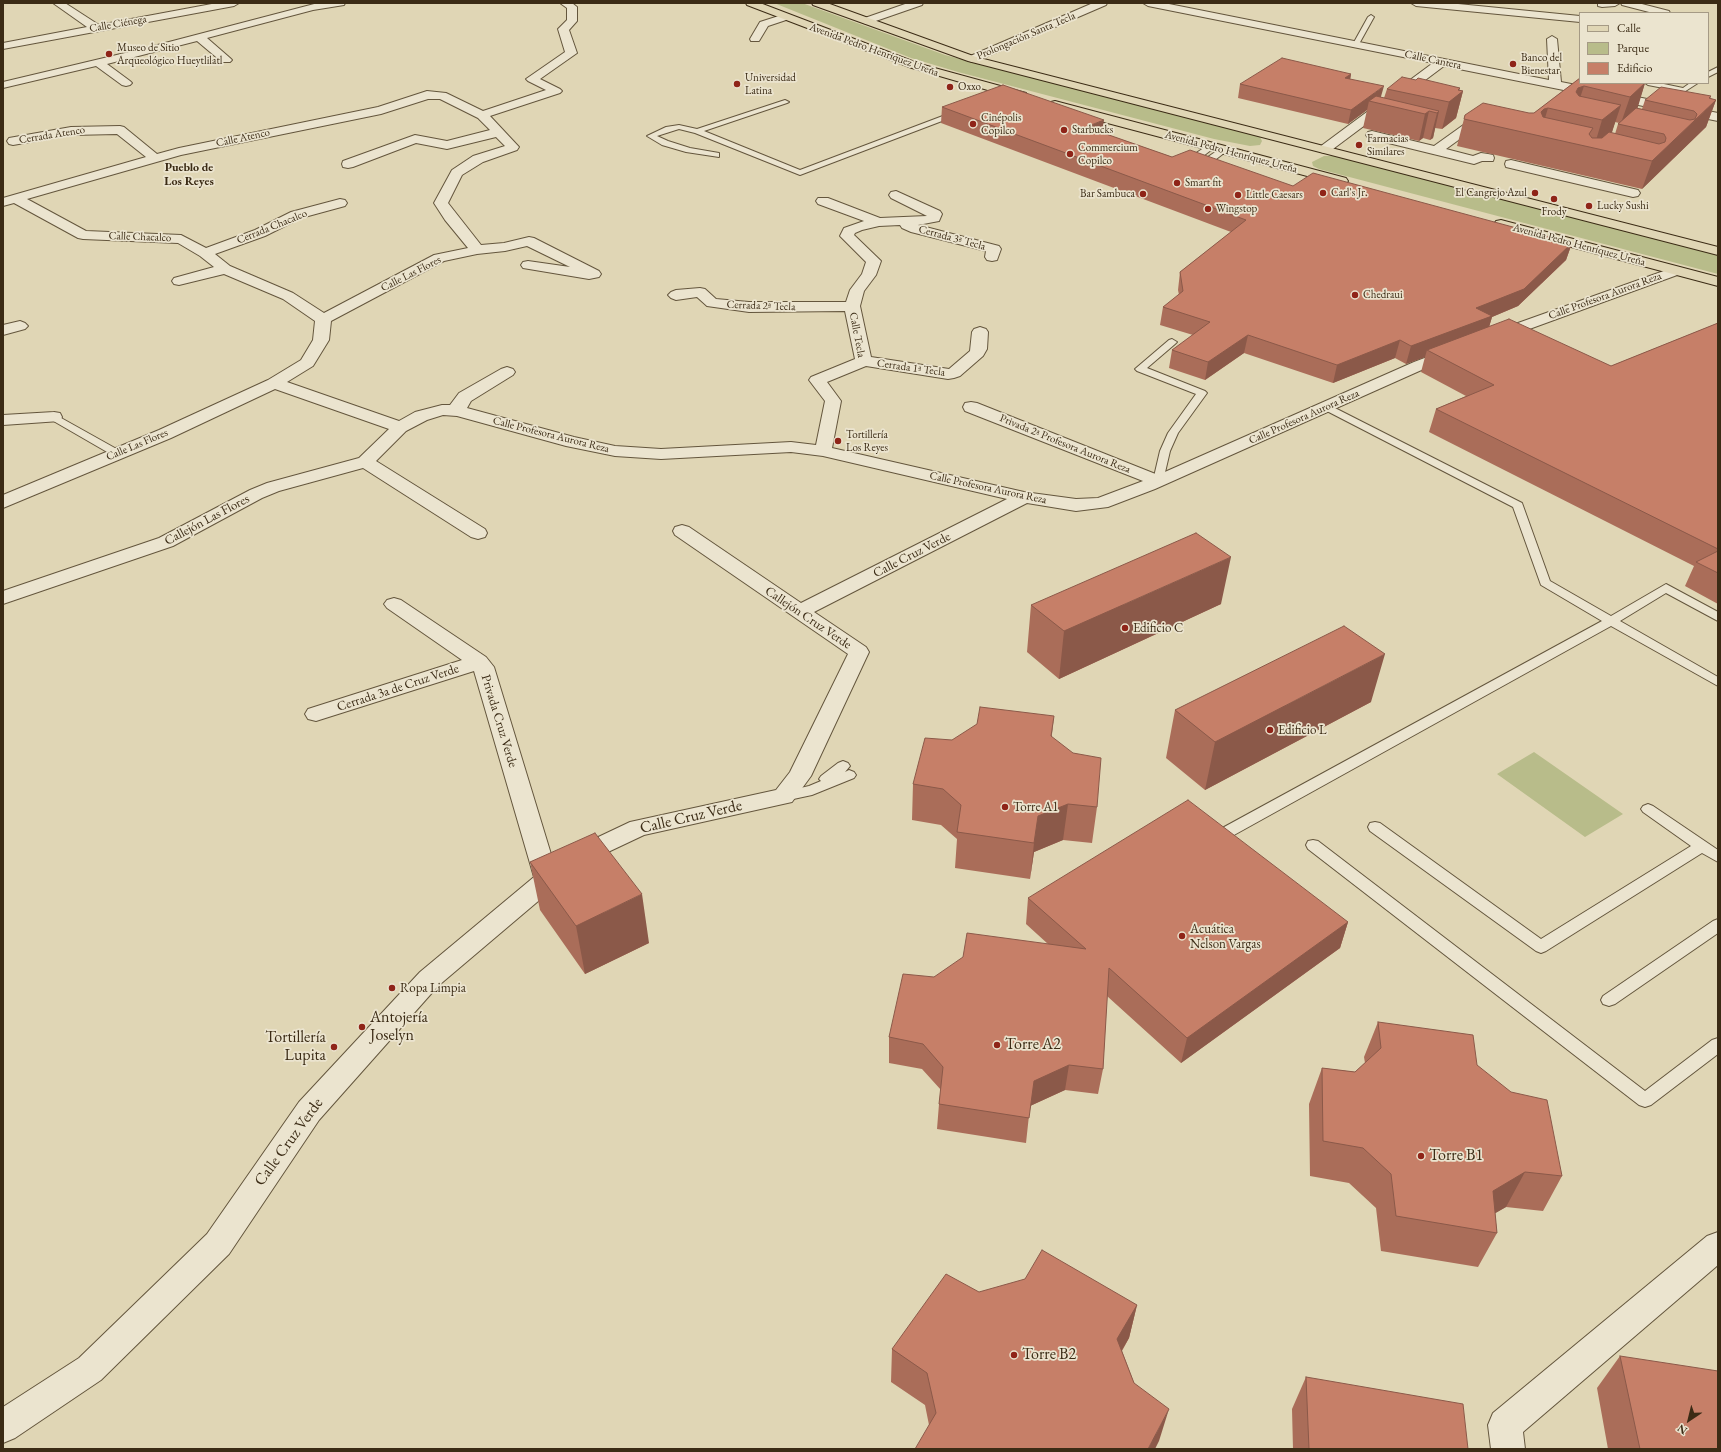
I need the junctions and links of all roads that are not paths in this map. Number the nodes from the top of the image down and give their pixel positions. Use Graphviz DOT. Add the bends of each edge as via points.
graph roads {
  1 [pos="58,3"];
  2 [pos="234,3"];
  3 [pos="340,3"];
  4 [pos="565,3"];
  5 [pos="751,3"];
  6 [pos="817,3"];
  7 [pos="918,3"];
  8 [pos="1102,3"];
  9 [pos="1148,3"];
  10 [pos="1416,3"];
  11 [pos="1615,3"];
  12 [pos="1626,3"];
  13 [pos="1602,4"];
  14 [pos="1488,6"];
  15 [pos="1661,12"];
  16 [pos="785,17"];
  17 [pos="1372,17"];
  18 [pos="1579,19"];
  19 [pos="866,21"];
  20 [pos="96,28"];
  21 [pos="200,38"];
  22 [pos="755,39"];
  23 [pos="1552,39"];
  24 [pos="1356,44"];
  25 [pos="3,46"];
  26 [pos="972,59"];
  27 [pos="226,60"];
  28 [pos="1442,62"];
  29 [pos="99,63"];
  30 [pos="1718,69"];
  31 [pos="1709,74"];
  32 [pos="126,83"];
  33 [pos="1653,84"];
  34 [pos="1694,84"];
  35 [pos="3,85"];
  36 [pos="1555,85"];
  37 [pos="1634,90"];
  38 [pos="1011,93"];
  39 [pos="999,97"];
  40 [pos="1624,98"];
  41 [pos="785,102"];
  42 [pos="1652,104"];
  43 [pos="964,111"];
  44 [pos="1641,114"];
  45 [pos="482,115"];
  46 [pos="1367,117"];
  47 [pos="1718,117"];
  48 [pos="1381,120"];
  49 [pos="1500,130"];
  50 [pos="697,131"];
  51 [pos="499,132"];
  52 [pos="1438,134"];
  53 [pos="1372,135"];
  54 [pos="1453,137"];
  55 [pos="1291,140"];
  56 [pos="13,141"];
  57 [pos="1211,147"];
  58 [pos="1325,149"];
  59 [pos="1228,151"];
  60 [pos="1436,151"];
  61 [pos="716,155"];
  62 [pos="1301,157"];
  63 [pos="154,158"];
  64 [pos="1194,158"];
  65 [pos="1488,158"];
  66 [pos="1263,160"];
  67 [pos="1208,161"];
  68 [pos="1216,163"];
  69 [pos="348,164"];
  70 [pos="1511,164"];
  71 [pos="1580,168"];
  72 [pos="1308,177"];
  73 [pos="1569,178"];
  74 [pos="1352,184"];
  75 [pos="1633,193"];
  76 [pos="896,195"];
  77 [pos="311,198"];
  78 [pos="17,199"];
  79 [pos="823,201"];
  80 [pos="3,202"];
  81 [pos="340,203"];
  82 [pos="296,215"];
  83 [pos="1490,221"];
  84 [pos="879,222"];
  85 [pos="902,222"];
  86 [pos="477,250"];
  87 [pos="1718,251"];
  88 [pos="205,252"];
  89 [pos="992,257"];
  90 [pos="528,265"];
  91 [pos="225,268"];
  92 [pos="1675,271"];
  93 [pos="178,281"];
  94 [pos="1718,282"];
  95 [pos="676,295"];
  96 [pos="852,306"];
  97 [pos="323,319"];
  98 [pos="20,326"];
  99 [pos="3,330"];
  100 [pos="980,332"];
  101 [pos="1172,342"];
  102 [pos="864,361"];
  103 [pos="507,372"];
  104 [pos="274,383"];
  105 [pos="971,407"];
  106 [pos="1327,407"];
  107 [pos="458,411"];
  108 [pos="54,417"];
  109 [pos="4,418"];
  110 [pos="400,427"];
  111 [pos="823,451"];
  112 [pos="118,454"];
  113 [pos="365,462"];
  114 [pos="1158,481"];
  115 [pos="1024,497"];
  116 [pos="3,502"];
  117 [pos="682,531"];
  118 [pos="478,533"];
  119 [pos="3,598"];
  120 [pos="394,604"];
  121 [pos="800,612"];
  122 [pos="1718,617"];
  123 [pos="1611,621"];
  124 [pos="479,662"];
  125 [pos="1718,682"];
  126 [pos="316,714"];
  127 [pos="846,770"];
  128 [pos="784,796"];
  129 [pos="1648,808"];
  130 [pos="1375,827"];
  131 [pos="1220,836"];
  132 [pos="1313,845"];
  133 [pos="1702,846"];
  134 [pos="1718,857"];
  135 [pos="547,880"];
  136 [pos="1718,925"];
  137 [pos="1609,1000"];
  138 [pos="1718,1045"];
  139 [pos="1718,1246"];
  140 [pos="3,1426"];
  141 [pos="1508,1449"];
  1 -- 20 [label="street"];
  2 -- 20 [label="street, Calle Ciénega"];
  3 -- 21 [label="street"];
  4 -- 45 [label="street" via="572,7 572,21 563,29 571,53 532,78 556,91"];
  5 -- 16 [label="main road, Avenida Pedro Henríquez Ureña"];
  6 -- 19 [label="main road, Avenida Pedro Henríquez Ureña"];
  7 -- 19 [label="street"];
  8 -- 26 [label="street, Prolongación Santa Tecla"];
  9 -- 24 [label="street, Calle Cantera"];
  10 -- 14 [label="street"];
  11 -- 13 [label="street"];
  12 -- 15 [label="street"];
  14 -- 18 [label="street"];
  16 -- 22 [label="street" via="764,24"];
  16 -- 38 [label="main road, Avenida Pedro Henríquez Ureña" via="916,66"];
  17 -- 24 [label="lane"];
  19 -- 26 [label="main road, Avenida Pedro Henríquez Ureña"];
  20 -- 25 [label="street, Calle Ciénega"];
  21 -- 27 [label="street"];
  21 -- 29 [label="street"];
  23 -- 36 [label="street"];
  24 -- 28 [label="street, Calle Cantera"];
  26 -- 55 [label="main road, Avenida Pedro Henríquez Ureña"];
  28 -- 36 [label="street, Calle Cantera"];
  28 -- 46 [label="street" via="1393,95"];
  29 -- 32 [label="street"];
  29 -- 35 [label="street"];
  30 -- 31 [label="lane"];
  33 -- 34 [label="lane" via="1684,90"];
  36 -- 40 [label="street, Calle Cantera"];
  37 -- 40 [label="lane"];
  38 -- 39 [label="lane"];
  38 -- 57 [label="main road, Avenida Pedro Henríquez Ureña"];
  40 -- 42 [label="street, Calle Cantera"];
  41 -- 50 [label="lane"];
  42 -- 44 [label="street"];
  42 -- 47 [label="street, Calle Cantera"];
  43 -- 50 [label="lane" via="800,173"];
  45 -- 51 [label="street"];
  45 -- 63 [label="street, Calle Atenco" via="442,95 427,95 381,110"];
  46 -- 48 [label="street"];
  46 -- 58 [label="street"];
  49 -- 54 [label="street" via="1473,124"];
  50 -- 61 [label="lane" via="679,127 651,136 671,145"];
  51 -- 69 [label="street" via="447,145 415,139"];
  51 -- 86 [label="street" via="513,147 478,159 457,173 441,204"];
  52 -- 54 [label="street"];
  53 -- 60 [label="street"];
  54 -- 60 [label="street"];
  55 -- 58 [label="main road, Avenida Pedro Henríquez Ureña"];
  55 -- 62 [label="main road" via="1300,149"];
  56 -- 63 [label="street, Cerrada Atenco" via="83,130 120,130"];
  57 -- 59 [label="main road, Avenida Pedro Henríquez Ureña"];
  57 -- 64 [label="lane"];
  58 -- 62 [label="main road"];
  58 -- 87 [label="main road, Avenida Pedro Henríquez Ureña"];
  59 -- 66 [label="main road, Avenida Pedro Henríquez Ureña"];
  59 -- 67 [label="lane"];
  59 -- 68 [label="lane"];
  60 -- 65 [label="street" via="1474,160"];
  62 -- 66 [label="main road"];
  62 -- 72 [label="main road"];
  63 -- 78 [label="street, Calle Atenco"];
  66 -- 72 [label="main road, Avenida Pedro Henríquez Ureña"];
  70 -- 73 [label="street"];
  71 -- 73 [label="street"];
  72 -- 74 [label="main road, Avenida Pedro Henríquez Ureña"];
  73 -- 75 [label="street"];
  76 -- 85 [label="street, Calle Tecla" via="935,214 934,218 927,220"];
  77 -- 82 [label="street" via="284,207"];
  78 -- 80 [label="street, Calle Atenco"];
  78 -- 88 [label="street, Calle Chacalco" via="83,235 181,239"];
  79 -- 84 [label="street"];
  81 -- 82 [label="street, Cerrada Chacalco"];
  82 -- 88 [label="street, Cerrada Chacalco" via="260,233"];
  83 -- 92 [label="main road, Avenida Pedro Henríquez Ureña"];
  84 -- 85 [label="street, Calle Tecla"];
  84 -- 96 [label="street, Calle Tecla" via="857,227 849,231 847,236 874,261 869,275 857,290"];
  85 -- 89 [label="street, Cerrada 3ª Tecla" via="916,229 994,249"];
  86 -- 90 [label="street, Calle Las Flores" via="529,241 594,274"];
  86 -- 97 [label="street, Calle Las Flores" via="439,258"];
  88 -- 91 [label="street, Calle Chacalco"];
  91 -- 93 [label="street"];
  91 -- 97 [label="street, Calle Chacalco" via="288,296"];
  92 -- 94 [label="main road, Avenida Pedro Henríquez Ureña"];
  92 -- 106 [label="street, Calle Profesora Aurora Reza" via="1420,365"];
  95 -- 96 [label="street, Cerrada 2ª Tecla" via="700,292 712,304 750,308"];
  96 -- 102 [label="street, Calle Tecla"];
  97 -- 104 [label="street, Calle Las Flores" via="321,340 307,363"];
  98 -- 99 [label="street"];
  100 -- 102 [label="street, Cerrada 1ª Tecla" via="977,353 954,373"];
  101 -- 114 [label="lane" via="1140,369 1202,393 1173,433 1165,451"];
  102 -- 111 [label="street, Calle Tecla" via="817,380 833,401"];
  103 -- 107 [label="street" via="465,397 459,404"];
  104 -- 110 [label="street"];
  104 -- 112 [label="street, Calle Las Flores"];
  105 -- 114 [label="street, Privada 2ª Profesora Aurora Reza"];
  106 -- 114 [label="street, Calle Profesora Aurora Reza"];
  106 -- 123 [label="lane" via="1518,505 1545,583"];
  107 -- 110 [label="street, Calle Profesora Aurora Reza" via="442,410 421,416"];
  107 -- 111 [label="street, Calle Profesora Aurora Reza" via="615,451 661,454 791,447"];
  108 -- 109 [label="street"];
  108 -- 112 [label="lane"];
  110 -- 113 [label="street, Callejón Las Flores"];
  111 -- 115 [label="street, Calle Profesora Aurora Reza"];
  112 -- 116 [label="street, Calle Las Flores"];
  113 -- 118 [label="street"];
  113 -- 119 [label="street, Callejón Las Flores" via="273,487 166,542"];
  114 -- 115 [label="street, Calle Profesora Aurora Reza" via="1092,505"];
  115 -- 121 [label="street, Calle Cruz Verde"];
  117 -- 121 [label="street, Callejón Cruz Verde"];
  120 -- 124 [label="street, Privada Cruz Verde"];
  121 -- 128 [label="street, Callejón Cruz Verde" via="859,652 800,776"];
  122 -- 123 [label="lane" via="1666,588"];
  123 -- 125 [label="lane"];
  123 -- 131 [label="lane"];
  124 -- 126 [label="street, Cerrada 3a de Cruz Verde"];
  124 -- 135 [label="street, Privada Cruz Verde" via="483,667"];
  127 -- 128 [label="lane" via="812,790"];
  128 -- 135 [label="street, Calle Cruz Verde" via="638,828 600,846"];
  129 -- 133 [label="lane"];
  130 -- 133 [label="lane" via="1541,948"];
  132 -- 138 [label="lane" via="1645,1100"];
  133 -- 134 [label="lane"];
  135 -- 140 [label="street, Calle Cruz Verde" via="429,980 309,1111 218,1244 90,1369"];
  136 -- 137 [label="lane"];
  139 -- 141 [label="street" via="1505,1425"];
}
